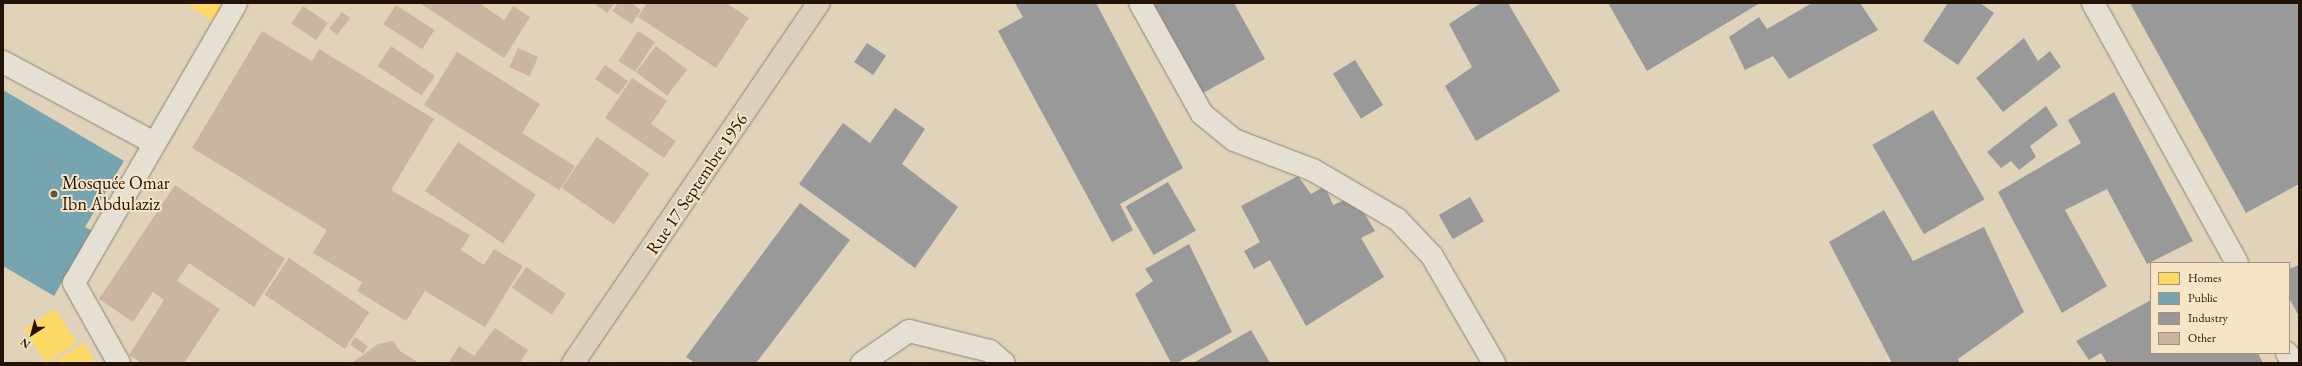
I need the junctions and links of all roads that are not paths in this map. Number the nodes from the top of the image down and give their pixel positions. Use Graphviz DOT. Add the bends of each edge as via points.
graph roads {
  1 [pos="236,3"];
  2 [pos="819,3"];
  3 [pos="1140,3"];
  4 [pos="2093,3"];
  5 [pos="3,62"];
  6 [pos="152,142"];
  7 [pos="2236,262"];
  8 [pos="2288,354"];
  9 [pos="119,363"];
  10 [pos="573,363"];
  11 [pos="862,363"];
  12 [pos="1004,363"];
  13 [pos="1494,363"];
  14 [pos="2293,363"];
  1 -- 6 [label="street"];
  2 -- 10 [label="main road, Rue 17 Septembre 1956"];
  3 -- 13 [label="street" via="1202,114 1234,140 1313,170 1397,219 1432,256"];
  4 -- 7 [label="street"];
  5 -- 6 [label="street"];
  6 -- 9 [label="street" via="74,283"];
  8 -- 14 [label="street"];
  11 -- 12 [label="street" via="909,331 990,351"];
}
